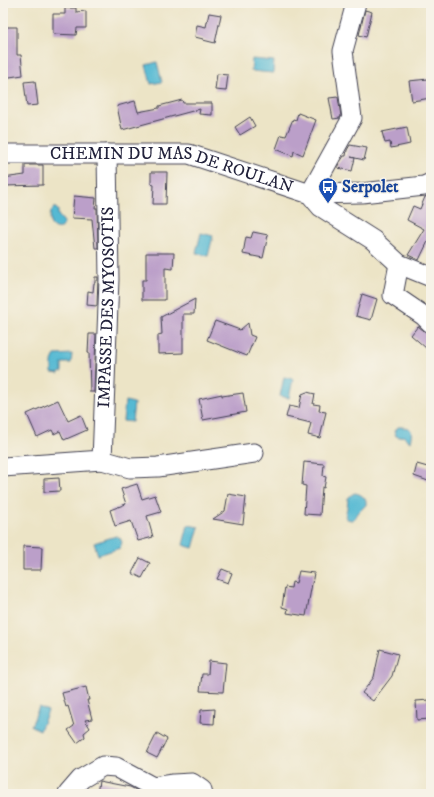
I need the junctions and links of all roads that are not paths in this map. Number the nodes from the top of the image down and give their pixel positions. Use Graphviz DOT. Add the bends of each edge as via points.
graph roads {
  1 [pos="356,3"];
  2 [pos="3,154"];
  3 [pos="107,154"];
  4 [pos="431,183"];
  5 [pos="310,194"];
  6 [pos="399,264"];
  7 [pos="431,277"];
  8 [pos="431,323"];
  9 [pos="254,453"];
  10 [pos="102,460"];
  11 [pos="3,467"];
  12 [pos="68,794"];
  13 [pos="203,794"];
  1 -- 5 [label="street" via="343,51 352,118"];
  2 -- 3 [label="street, CHEMIN DU MAS DE ROULAN"];
  3 -- 5 [label="street, CHEMIN DU MAS DE ROULAN" via="189,154"];
  3 -- 10 [label="street, IMPASSE DES MYOSOTIS" via="110,280"];
  4 -- 5 [label="street" via="362,193"];
  5 -- 6 [label="street, CHEMIN DU MAS DE ROULAN" via="321,207 374,240"];
  6 -- 7 [label="street, CHEMIN DU MAS DE ROULAN"];
  6 -- 8 [label="street" via="393,295"];
  9 -- 10 [label="street" via="158,467 130,468"];
  10 -- 11 [label="street"];
  12 -- 13 [label="street" via="82,779 104,766 116,767 153,787 192,783 202,790"];
}
